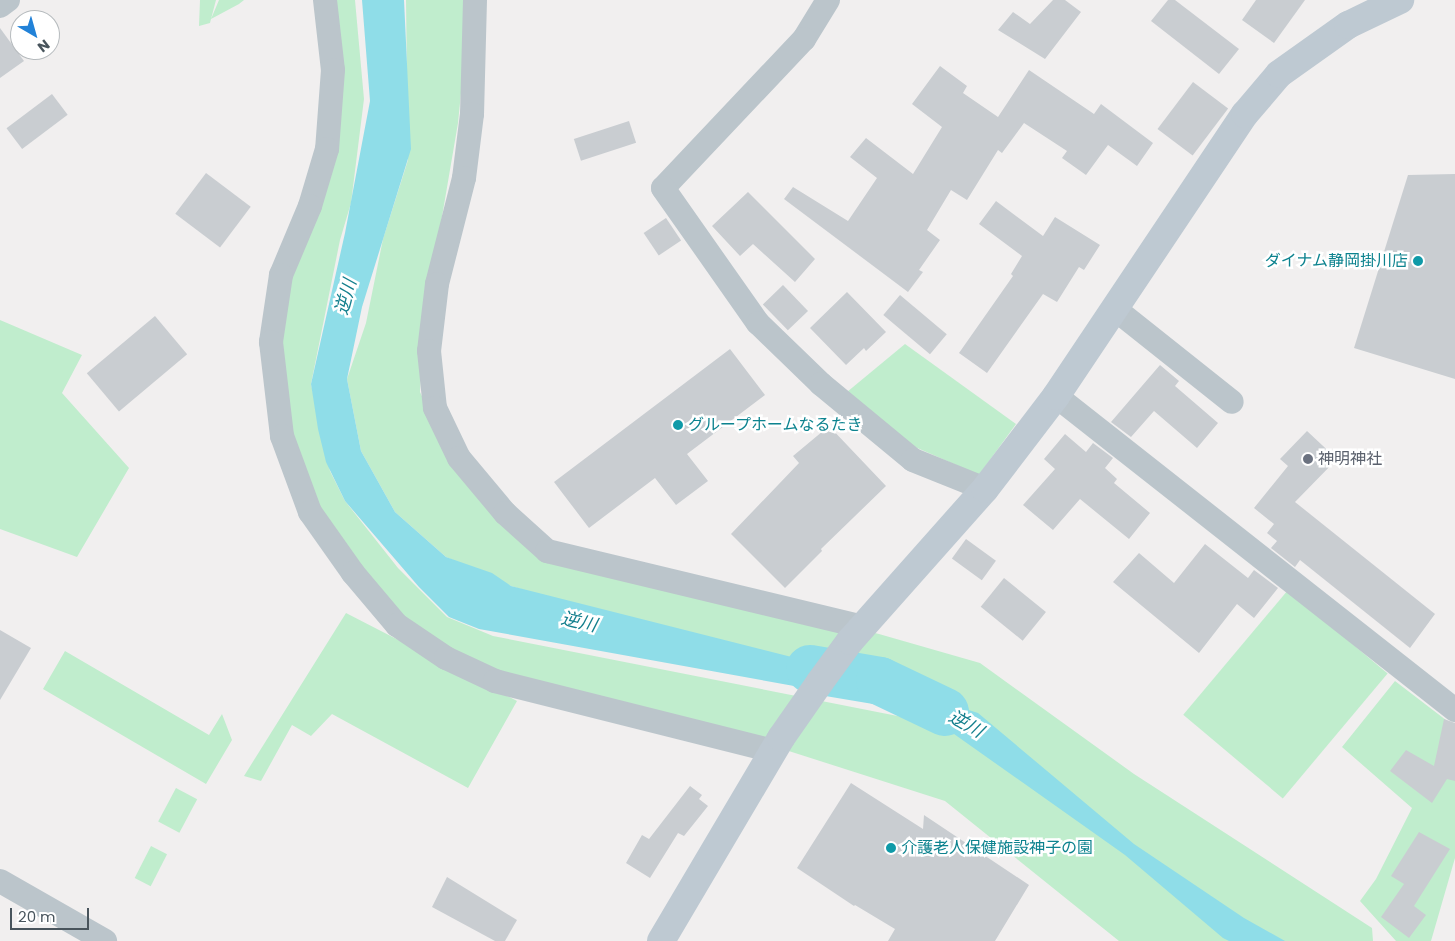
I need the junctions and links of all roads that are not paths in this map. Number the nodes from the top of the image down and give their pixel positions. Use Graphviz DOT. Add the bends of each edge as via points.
graph roads {
  1 [pos="8,0"];
  2 [pos="325,0"];
  3 [pos="474,0"];
  4 [pos="828,0"];
  5 [pos="1400,0"];
  6 [pos="0,6"];
  7 [pos="1115,308"];
  8 [pos="1056,396"];
  9 [pos="1232,402"];
  10 [pos="985,489"];
  11 [pos="857,634"];
  12 [pos="1455,710"];
  13 [pos="777,744"];
  14 [pos="0,881"];
  15 [pos="105,941"];
  16 [pos="661,941"];
  1 -- 6 [label="street"];
  2 -- 13 [label="street" via="333,70 327,149 310,206 281,275 271,342 282,436 310,512 353,573 397,625 446,658 495,681"];
  3 -- 11 [label="street" via="472,114 464,178 437,284 429,351 435,408 459,458 505,513 547,551"];
  4 -- 10 [label="street" via="804,39 663,188 758,322 821,384 913,460"];
  5 -- 7 [label="street" via="1348,25 1279,74 1246,114"];
  7 -- 8 [label="street"];
  7 -- 9 [label="street"];
  8 -- 10 [label="street"];
  8 -- 12 [label="street"];
  10 -- 11 [label="street"];
  11 -- 13 [label="street"];
  13 -- 16 [label="street"];
  14 -- 15 [label="street"];
}
